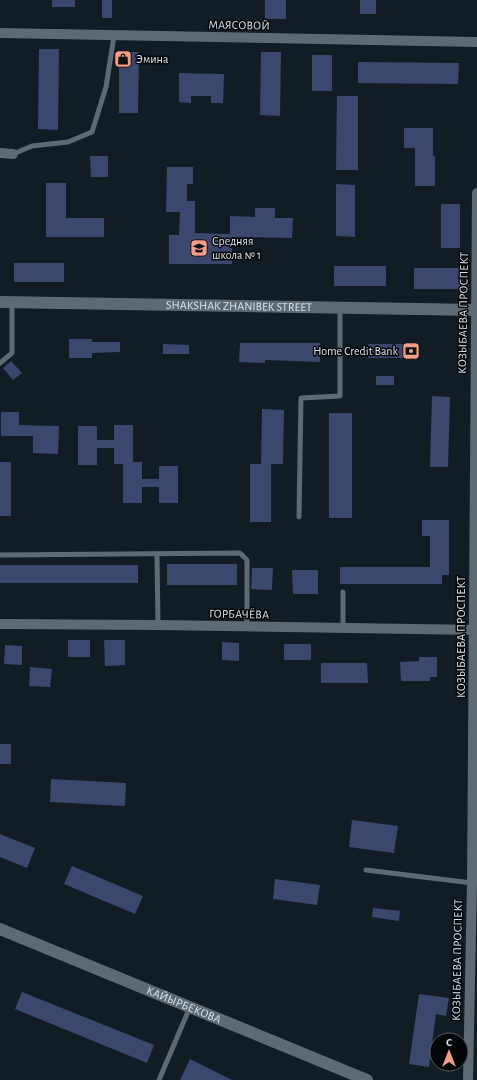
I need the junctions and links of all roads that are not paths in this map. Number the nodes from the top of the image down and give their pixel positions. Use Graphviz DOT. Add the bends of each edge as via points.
graph roads {
  1 [pos="0,33"];
  2 [pos="114,36"];
  3 [pos="477,42"];
  4 [pos="0,153"];
  5 [pos="13,154"];
  6 [pos="477,193"];
  7 [pos="6,302"];
  8 [pos="340,308"];
  9 [pos="476,310"];
  10 [pos="0,363"];
  11 [pos="299,517"];
  12 [pos="0,555"];
  13 [pos="157,555"];
  14 [pos="343,592"];
  15 [pos="0,624"];
  16 [pos="158,625"];
  17 [pos="247,627"];
  18 [pos="343,628"];
  19 [pos="475,630"];
  20 [pos="366,870"];
  21 [pos="472,883"];
  22 [pos="0,929"];
  23 [pos="190,1007"];
  24 [pos="159,1080"];
  25 [pos="367,1080"];
  26 [pos="468,1080"];
  1 -- 2 [label="street, МАЯСОВОЙ"];
  2 -- 3 [label="street, МАЯСОВОЙ"];
  2 -- 5 [label="lane" via="106,87 92,132 68,142 32,146"];
  4 -- 5 [label="street"];
  6 -- 9 [label="street, КОЗЫБАЕВА ПРОСПЕКТ"];
  7 -- 8 [label="street, SHAKSHAK ZHANIBEK STREET"];
  7 -- 10 [label="lane" via="12,353"];
  8 -- 9 [label="street, SHAKSHAK ZHANIBEK STREET"];
  8 -- 11 [label="lane" via="340,396 301,398"];
  9 -- 19 [label="street, КОЗЫБАЕВА ПРОСПЕКТ"];
  12 -- 13 [label="lane"];
  13 -- 16 [label="lane"];
  13 -- 17 [label="lane" via="240,553 247,560"];
  14 -- 18 [label="lane"];
  15 -- 16 [label="street, ГОРБАЧЁВА"];
  16 -- 17 [label="street, ГОРБАЧЁВА"];
  17 -- 18 [label="street, ГОРБАЧЁВА"];
  18 -- 19 [label="street, ГОРБАЧЁВА"];
  19 -- 21 [label="street, КОЗЫБАЕВА ПРОСПЕКТ"];
  20 -- 21 [label="lane"];
  21 -- 26 [label="street, КОЗЫБАЕВА ПРОСПЕКТ"];
  22 -- 23 [label="street, КАЙЫРБЕКОВА"];
  23 -- 24 [label="lane"];
  23 -- 25 [label="street, КАЙЫРБЕКОВА"];
}
